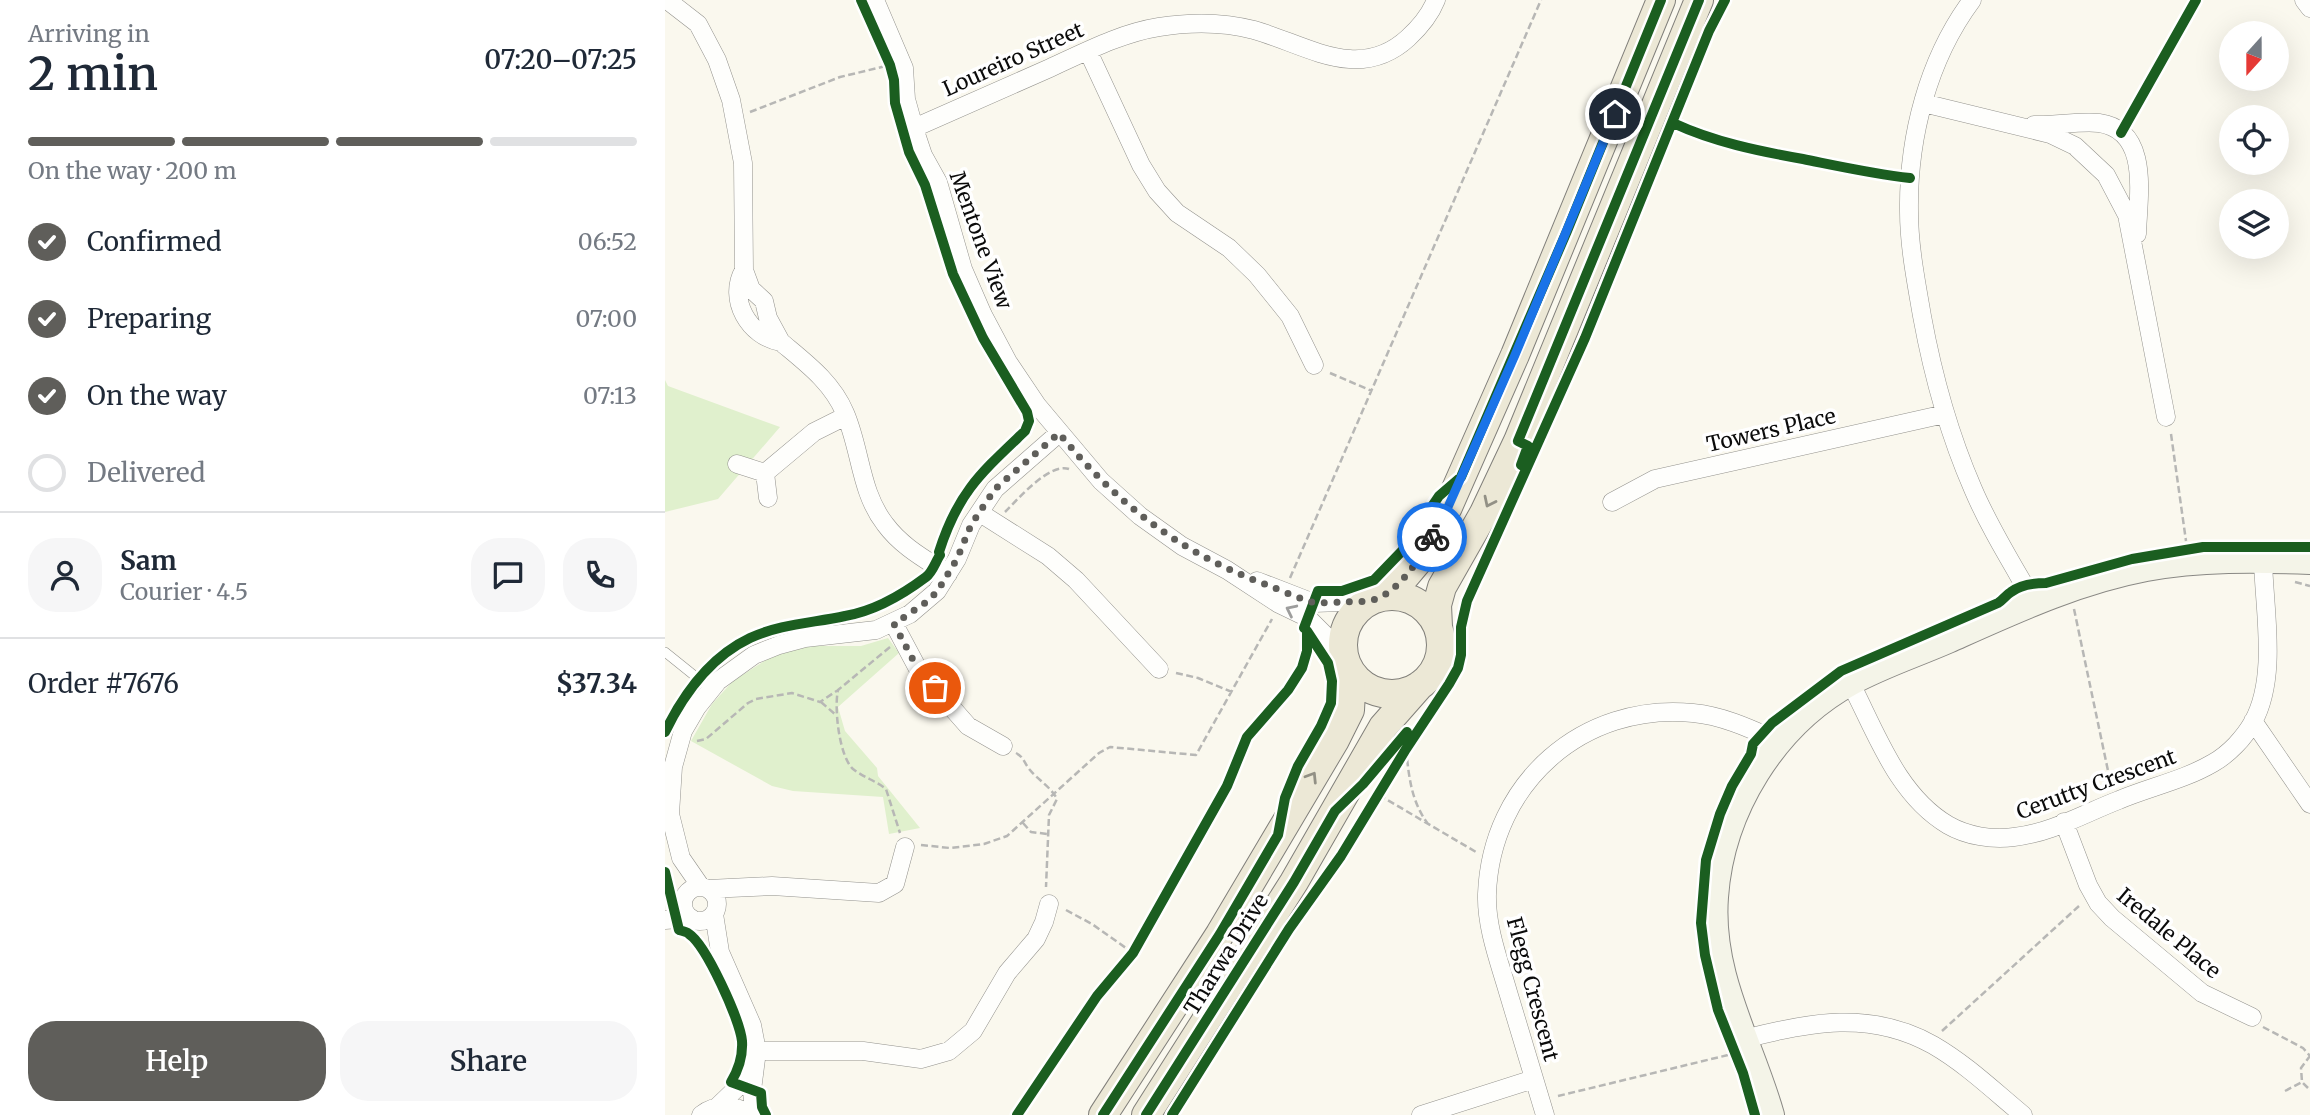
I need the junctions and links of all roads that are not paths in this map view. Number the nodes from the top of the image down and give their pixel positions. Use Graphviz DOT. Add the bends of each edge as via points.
graph roads {
  1 [pos="667,0"];
  2 [pos="874,0"];
  3 [pos="1436,0"];
  4 [pos="1661,0"];
  5 [pos="1699,0"];
  6 [pos="1972,0"];
  7 [pos="2304,0"];
  8 [pos="2310,8"];
  9 [pos="1088,51"];
  10 [pos="1923,103"];
  11 [pos="1989,119"];
  12 [pos="914,128"];
  13 [pos="744,270"];
  14 [pos="2140,281"];
  15 [pos="781,342"];
  16 [pos="1314,365"];
  17 [pos="1945,414"];
  18 [pos="846,416"];
  19 [pos="2166,417"];
  20 [pos="1059,433"];
  21 [pos="737,464"];
  22 [pos="765,473"];
  23 [pos="768,498"];
  24 [pos="1612,502"];
  25 [pos="987,517"];
  26 [pos="2310,561"];
  27 [pos="2263,568"];
  28 [pos="948,574"];
  29 [pos="1282,598"];
  30 [pos="1375,599"];
  31 [pos="2033,602"];
  32 [pos="1438,627"];
  33 [pos="898,631"];
  34 [pos="665,652"];
  35 [pos="1347,663"];
  36 [pos="1159,669"];
  37 [pos="1850,682"];
  38 [pos="1420,685"];
  39 [pos="711,689"];
  40 [pos="2253,722"];
  41 [pos="1779,741"];
  42 [pos="1003,746"];
  43 [pos="2310,804"];
  44 [pos="2064,822"];
  45 [pos="905,847"];
  46 [pos="681,858"];
  47 [pos="704,888"];
  48 [pos="742,889"];
  49 [pos="1048,904"];
  50 [pos="689,910"];
  51 [pos="715,911"];
  52 [pos="665,919"];
  53 [pos="720,952"];
  54 [pos="2252,1017"];
  55 [pos="1737,1049"];
  56 [pos="757,1054"];
  57 [pos="1534,1079"];
  58 [pos="1543,1108"];
  59 [pos="709,1111"];
  60 [pos="752,1115"];
  61 [pos="1103,1115"];
  62 [pos="1146,1115"];
  63 [pos="1421,1115"];
  64 [pos="1771,1115"];
  65 [pos="2023,1115"];
  1 -- 13 [label="street" via="698,24 717,60 736,117 743,163"];
  2 -- 12 [label="street, Mentone View" via="904,68"];
  3 -- 9 [label="street, Loureiro Street" via="1418,29 1400,45 1358,61 1254,30 1199,23 1142,31"];
  4 -- 30 [label="main road" via="1448,507 1418,561 1402,580"];
  5 -- 32 [label="main road, one-way" via="1518,441 1484,513 1441,587"];
  6 -- 10 [label="street" via="1937,62"];
  7 -- 8 [label="street"];
  9 -- 12 [label="street, Loureiro Street"];
  9 -- 16 [label="street" via="1157,191 1177,213 1229,248 1257,275 1290,316"];
  10 -- 11 [label="street"];
  10 -- 17 [label="street" via="1910,169 1912,261"];
  11 -- 14 [label="street" via="2050,134 2075,146 2106,175 2127,215"];
  11 -- 14 [label="street" via="2038,125 2099,123 2127,138 2139,171"];
  12 -- 20 [label="street, Mentone View" via="983,315 1008,362"];
  13 -- 15 [label="street" via="751,289 764,301"];
  13 -- 15 [label="street" via="739,300 742,316 773,341"];
  14 -- 19 [label="street"];
  15 -- 18 [label="street" via="824,379"];
  17 -- 24 [label="street, Towers Place" via="1655,479"];
  17 -- 31 [label="street" via="1995,536"];
  18 -- 22 [label="street" via="814,432"];
  18 -- 28 [label="street" via="865,486 878,513 904,545"];
  20 -- 25 [label="street" via="995,489"];
  20 -- 29 [label="street, Mentone View" via="1140,516 1182,546"];
  21 -- 22 [label="street"];
  22 -- 23 [label="street"];
  25 -- 28 [label="street" via="963,540"];
  25 -- 36 [label="street" via="1076,580"];
  26 -- 27 [label="street"];
  27 -- 31 [label="street" via="2205,562 2148,568"];
  27 -- 40 [label="street, Cerutty Crescent" via="2268,673"];
  28 -- 33 [label="street" via="937,592"];
  29 -- 30 [label="street, Mentone View" via="1314,603"];
  35 -- 29 [label="street, Mentone View, one-way" via="1308,618"];
  30 -- 32 [label="main road" via="1399,596 1415,601"];
  30 -- 35 [label="main road" via="1356,610 1347,623 1343,638"];
  31 -- 37 [label="street"];
  32 -- 38 [label="main road" via="1439,659"];
  33 -- 39 [label="street" via="805,638 779,645 754,655"];
  33 -- 42 [label="street" via="918,669 968,726"];
  34 -- 39 [label="lane"];
  35 -- 38 [label="main road" via="1363,684 1384,693 1407,692"];
  61 -- 35 [label="main road, Tharwa Drive, one-way" via="1220,934 1335,740 1349,710"];
  37 -- 41 [label="street"];
  37 -- 44 [label="street, Cerutty Crescent" via="1899,777 1921,805 1949,826 2003,838"];
  38 -- 62 [label="main road, Tharwa Drive" via="1383,727 1287,893"];
  39 -- 46 [label="street" via="683,732 670,783 670,814"];
  40 -- 43 [label="street"];
  40 -- 44 [label="street, Cerutty Crescent" via="2239,742 2211,765"];
  41 -- 55 [label="street" via="1732,820 1715,896 1720,971"];
  41 -- 57 [label="street, Flegg Crescent" via="1740,724 1696,713 1642,713 1601,725 1556,752 1529,778 1501,825 1487,896 1495,948"];
  44 -- 54 [label="street, Iredale Place" via="2094,896 2112,918 2202,993"];
  45 -- 48 [label="street" via="895,884 879,892 772,886"];
  46 -- 47 [label="street"];
  46 -- 50 [label="street"];
  47 -- 48 [label="street"];
  47 -- 50 [label="street" via="689,891"];
  47 -- 51 [label="street" via="716,899"];
  48 -- 51 [label="street"];
  49 -- 56 [label="street" via="1036,939 1007,973 973,1031 949,1051 921,1059 863,1051"];
  50 -- 51 [label="street" via="704,920"];
  50 -- 52 [label="street"];
  50 -- 53 [label="street"];
  51 -- 53 [label="street"];
  53 -- 56 [label="street" via="752,1025"];
  55 -- 64 [label="street"];
  55 -- 65 [label="street" via="1790,1027 1827,1022 1864,1023 1900,1031 1933,1045"];
  56 -- 59 [label="street" via="740,1086"];
  56 -- 60 [label="street"];
  57 -- 58 [label="street, Flegg Crescent"];
  57 -- 63 [label="street"];
  59 -- 60 [label="street" via="730,1105"];
}
